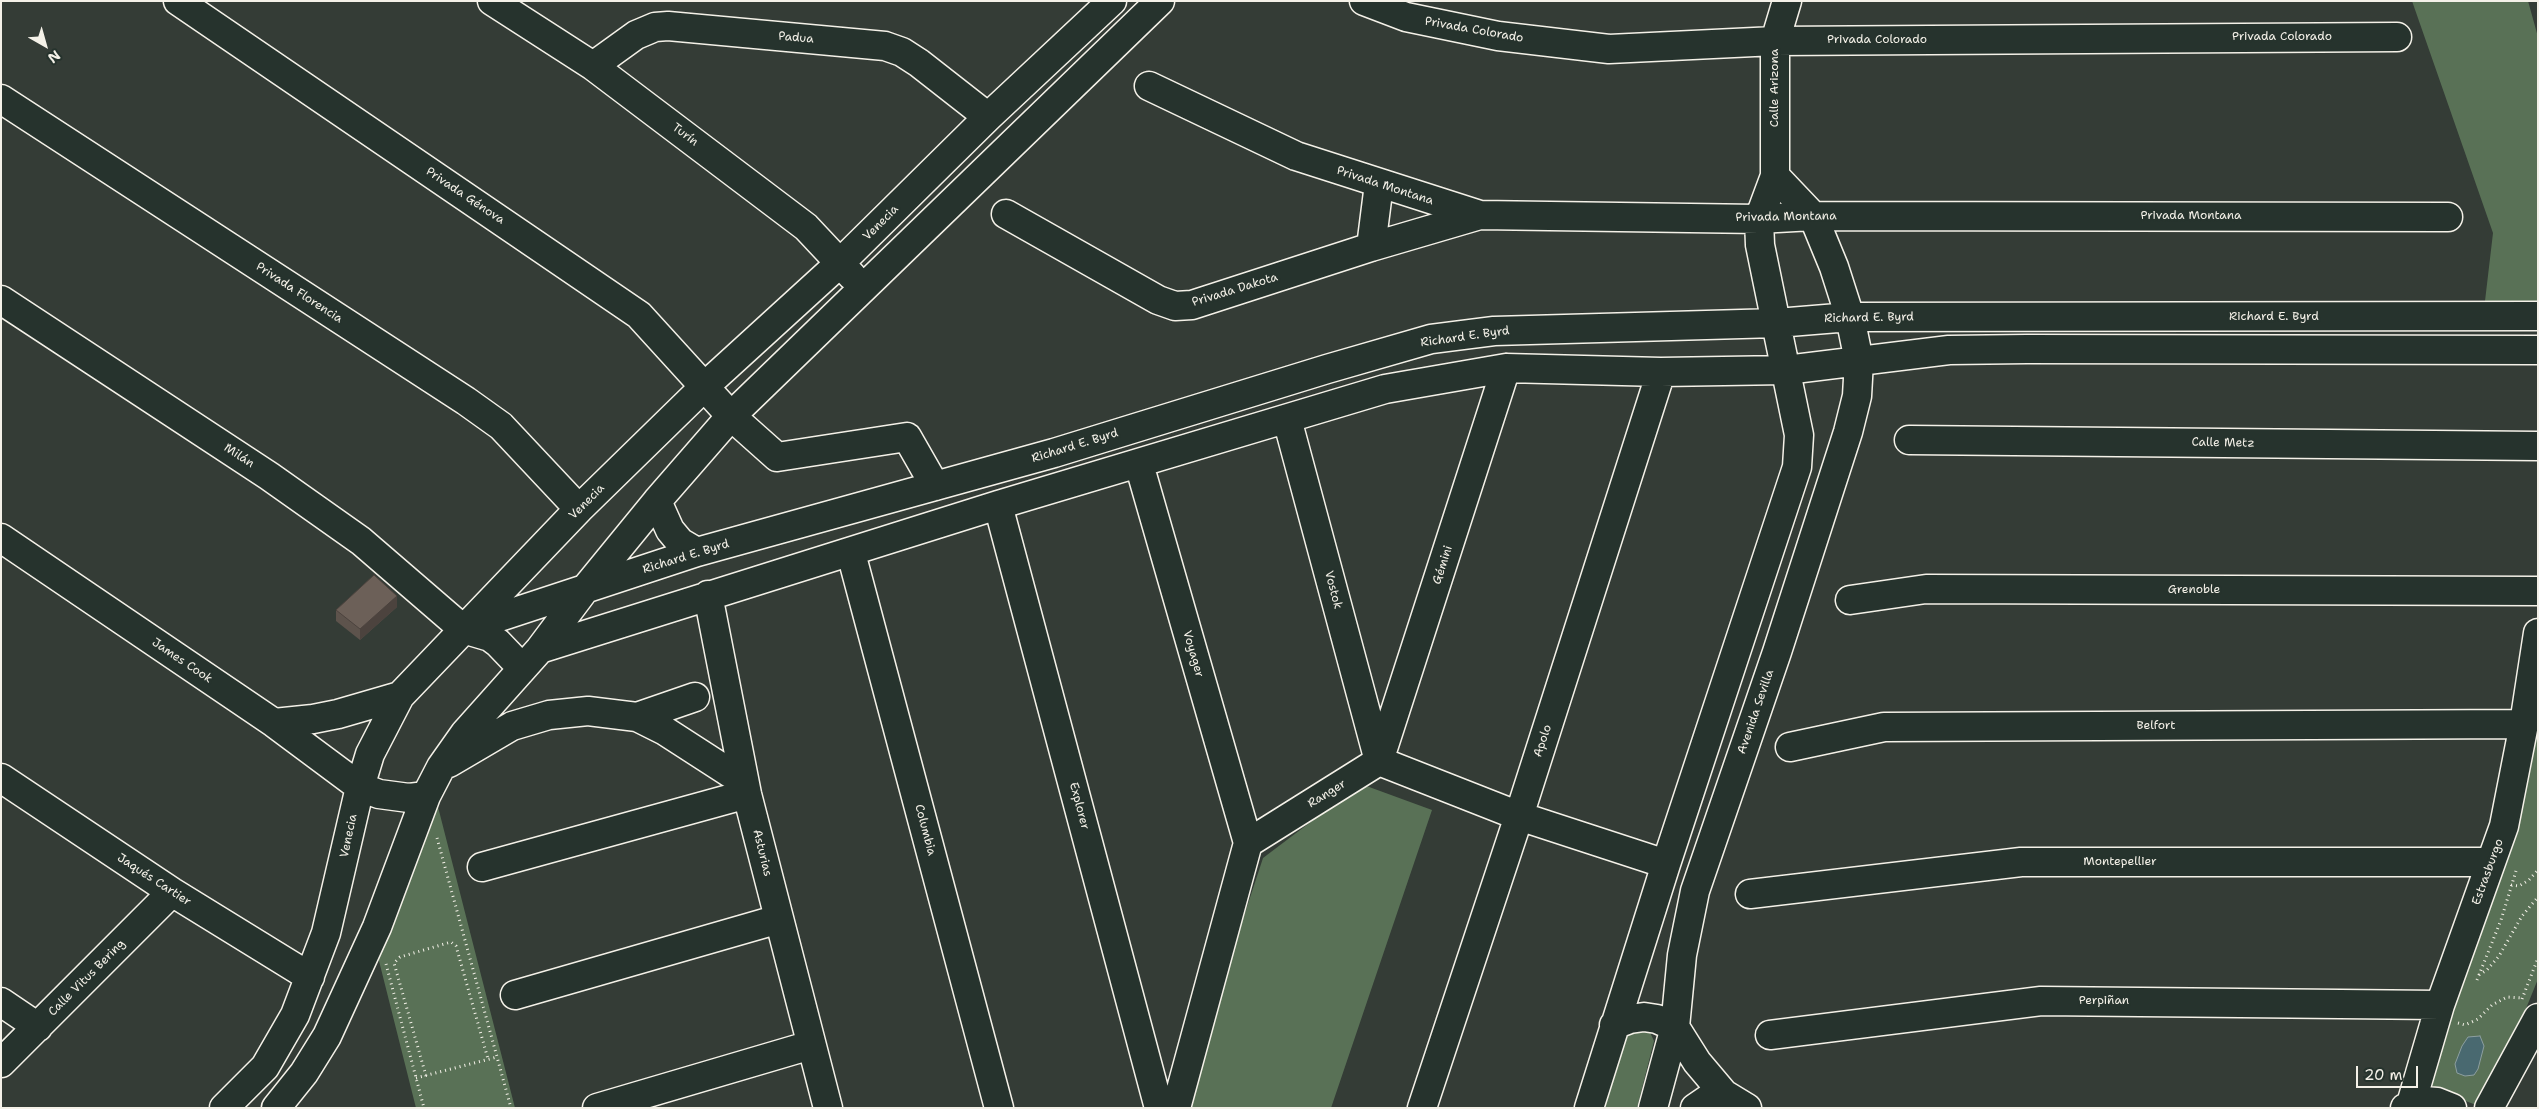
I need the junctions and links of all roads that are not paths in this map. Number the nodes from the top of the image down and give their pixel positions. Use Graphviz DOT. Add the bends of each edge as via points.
graph roads {
  1 [pos="178,1"];
  2 [pos="492,1"];
  3 [pos="1112,1"];
  4 [pos="1160,1"];
  5 [pos="1364,1"];
  6 [pos="1787,1"];
  7 [pos="2397,37"];
  8 [pos="1775,41"];
  9 [pos="593,66"];
  10 [pos="1148,86"];
  11 [pos="1,99"];
  12 [pos="988,117"];
  13 [pos="1775,176"];
  14 [pos="1379,184"];
  15 [pos="1006,214"];
  16 [pos="1480,216"];
  17 [pos="1813,216"];
  18 [pos="2448,217"];
  19 [pos="1759,219"];
  20 [pos="1371,247"];
  21 [pos="840,263"];
  22 [pos="863,288"];
  23 [pos="1,300"];
  24 [pos="2538,316"];
  25 [pos="1850,317"];
  26 [pos="1777,323"];
  27 [pos="2538,350"];
  28 [pos="1859,361"];
  29 [pos="1506,368"];
  30 [pos="1786,370"];
  31 [pos="1661,372"];
  32 [pos="704,387"];
  33 [pos="731,416"];
  34 [pos="1287,419"];
  35 [pos="1908,440"];
  36 [pos="2538,446"];
  37 [pos="1139,464"];
  38 [pos="935,486"];
  39 [pos="657,501"];
  40 [pos="998,505"];
  41 [pos="579,509"];
  42 [pos="1,538"];
  43 [pos="697,552"];
  44 [pos="851,553"];
  45 [pos="585,589"];
  46 [pos="2538,591"];
  47 [pos="708,595"];
  48 [pos="1850,600"];
  49 [pos="463,629"];
  50 [pos="2538,633"];
  51 [pos="540,649"];
  52 [pos="522,668"];
  53 [pos="400,696"];
  54 [pos="695,697"];
  55 [pos="637,717"];
  56 [pos="274,723"];
  57 [pos="2524,724"];
  58 [pos="1790,747"];
  59 [pos="1379,761"];
  60 [pos="441,767"];
  61 [pos="1,778"];
  62 [pos="360,787"];
  63 [pos="746,788"];
  64 [pos="426,796"];
  65 [pos="1519,816"];
  66 [pos="1248,843"];
  67 [pos="1666,864"];
  68 [pos="2504,864"];
  69 [pos="482,866"];
  70 [pos="172,892"];
  71 [pos="1750,894"];
  72 [pos="779,919"];
  73 [pos="310,977"];
  74 [pos="515,995"];
  75 [pos="2,1004"];
  76 [pos="2530,1008"];
  77 [pos="2453,1014"];
  78 [pos="1614,1025"];
  79 [pos="38,1027"];
  80 [pos="1675,1027"];
  81 [pos="1770,1035"];
  82 [pos="810,1045"];
  83 [pos="1,1062"];
  84 [pos="1724,1094"];
  85 [pos="2408,1106"];
  86 [pos="224,1108"];
  87 [pos="276,1108"];
  88 [pos="597,1108"];
  89 [pos="828,1108"];
  90 [pos="999,1108"];
  91 [pos="1159,1108"];
  92 [pos="1176,1108"];
  93 [pos="1422,1108"];
  94 [pos="1590,1108"];
  95 [pos="1653,1108"];
  96 [pos="1696,1108"];
  97 [pos="1747,1108"];
  98 [pos="2452,1108"];
  99 [pos="2489,1108"];
  1 -- 32 [label="street, Privada Génova" via="639,315"];
  2 -- 9 [label="street, Turín"];
  3 -- 12 [label="street, Venecia"];
  4 -- 22 [label="street"];
  5 -- 8 [label="street, Privada Colorado" via="1406,18 1498,36 1609,49"];
  6 -- 8 [label="street, Calle Arizona"];
  7 -- 8 [label="street, Privada Colorado"];
  8 -- 13 [label="street, Calle Arizona"];
  9 -- 12 [label="street, Padua" via="636,35 655,27 668,26 885,46 919,63"];
  9 -- 21 [label="street, Turín" via="806,227"];
  10 -- 14 [label="street, Privada Montana" via="1296,156"];
  11 -- 41 [label="street, Privada Florencia" via="466,401 501,426"];
  12 -- 21 [label="street, Venecia"];
  13 -- 17 [label="street"];
  13 -- 19 [label="street, Calle Arizona"];
  14 -- 16 [label="street, Privada Montana"];
  14 -- 20 [label="street"];
  15 -- 20 [label="street, Privada Dakota" via="1158,300 1176,306 1192,305"];
  16 -- 19 [label="street, Privada Montana"];
  16 -- 20 [label="street, Privada Dakota"];
  17 -- 18 [label="street, Privada Montana"];
  17 -- 19 [label="street, Privada Montana"];
  17 -- 25 [label="street"];
  19 -- 26 [label="street, Calle Arizona" via="1760,244"];
  21 -- 22 [label="street, Turín"];
  21 -- 32 [label="street, Venecia"];
  22 -- 33 [label="street"];
  23 -- 49 [label="street, Milán" via="284,486 361,541"];
  24 -- 25 [label="street, Richard E. Byrd"];
  25 -- 26 [label="street, Richard E. Byrd"];
  25 -- 28 [label="street, Avenida Sevilla"];
  26 -- 30 [label="street"];
  26 -- 38 [label="street, Richard E. Byrd" via="1494,331 1431,339"];
  27 -- 28 [label="street" via="1949,350"];
  28 -- 30 [label="street"];
  28 -- 80 [label="street, Avenida Sevilla" via="1857,396 1848,432 1695,891 1682,955"];
  29 -- 31 [label="street"];
  29 -- 34 [label="street" via="1385,389"];
  29 -- 59 [label="street, Gémini"];
  30 -- 31 [label="street"];
  30 -- 67 [label="street" via="1800,435 1797,468"];
  31 -- 65 [label="street, Apolo"];
  32 -- 33 [label="street, Privada Génova"];
  32 -- 41 [label="street, Venecia"];
  33 -- 38 [label="street, Privada Génova" via="777,457 906,437"];
  33 -- 39 [label="street"];
  34 -- 37 [label="street"];
  34 -- 59 [label="street, Vostok"];
  35 -- 36 [label="street, Calle Metz"];
  37 -- 40 [label="street"];
  37 -- 66 [label="street, Voyager"];
  38 -- 43 [label="street, Richard E. Byrd"];
  39 -- 43 [label="street" via="670,530 680,542"];
  39 -- 45 [label="street"];
  40 -- 44 [label="street"];
  40 -- 91 [label="street, Explorer"];
  41 -- 49 [label="street, Venecia"];
  42 -- 56 [label="street, James Cook"];
  43 -- 45 [label="street, Richard E. Byrd"];
  44 -- 47 [label="street"];
  44 -- 90 [label="street, Columbia"];
  45 -- 49 [label="street, Richard E. Byrd"];
  45 -- 51 [label="street"];
  46 -- 48 [label="street, Grenoble" via="1926,588"];
  47 -- 51 [label="street"];
  47 -- 63 [label="street, Asturias"];
  49 -- 52 [label="street" via="490,637"];
  49 -- 53 [label="street, Venecia"];
  50 -- 57 [label="street, Estrasburgo"];
  51 -- 52 [label="street"];
  52 -- 60 [label="street" via="465,733"];
  53 -- 56 [label="street" via="338,714"];
  53 -- 62 [label="street, Venecia" via="370,754"];
  54 -- 55 [label="street"];
  55 -- 60 [label="street" via="588,711 549,715 512,726"];
  55 -- 63 [label="street" via="665,731"];
  56 -- 62 [label="street, James Cook"];
  57 -- 58 [label="street, Belfort" via="1884,727"];
  57 -- 68 [label="street, Estrasburgo" via="2504,826"];
  59 -- 65 [label="street"];
  59 -- 66 [label="street, Ranger"];
  60 -- 64 [label="street"];
  61 -- 70 [label="street, Jaqués Cartier"];
  62 -- 64 [label="street, James Cook" via="379,794 409,798"];
  62 -- 73 [label="street, Venecia" via="326,933"];
  63 -- 69 [label="street"];
  63 -- 72 [label="street, Asturias"];
  64 -- 87 [label="street" via="376,927 326,1036"];
  65 -- 67 [label="street"];
  65 -- 93 [label="street, Apolo"];
  66 -- 92 [label="street"];
  67 -- 78 [label="street"];
  68 -- 71 [label="street, Montepellier" via="2021,862"];
  68 -- 77 [label="street, Estrasburgo"];
  70 -- 73 [label="street, Jaqués Cartier"];
  70 -- 79 [label="street, Calle Vitus Bering"];
  72 -- 74 [label="street"];
  72 -- 82 [label="street, Asturias"];
  73 -- 86 [label="street, Venecia" via="295,1015 265,1067"];
  75 -- 79 [label="street"];
  76 -- 99 [label="street"];
  77 -- 81 [label="street, Perpiñan" via="2041,1001"];
  77 -- 85 [label="street, Estrasburgo"];
  78 -- 80 [label="street" via="1644,1017 1657,1018"];
  78 -- 94 [label="street"];
  79 -- 83 [label="street, Calle Vitus Bering"];
  80 -- 84 [label="street" via="1697,1062"];
  80 -- 95 [label="street, Avenida Sevilla"];
  82 -- 88 [label="street"];
  82 -- 89 [label="street, Asturias"];
  84 -- 96 [label="street" via="1710,1097"];
  84 -- 97 [label="street"];
  85 -- 98 [label="street" via="2424,1101"];
}
